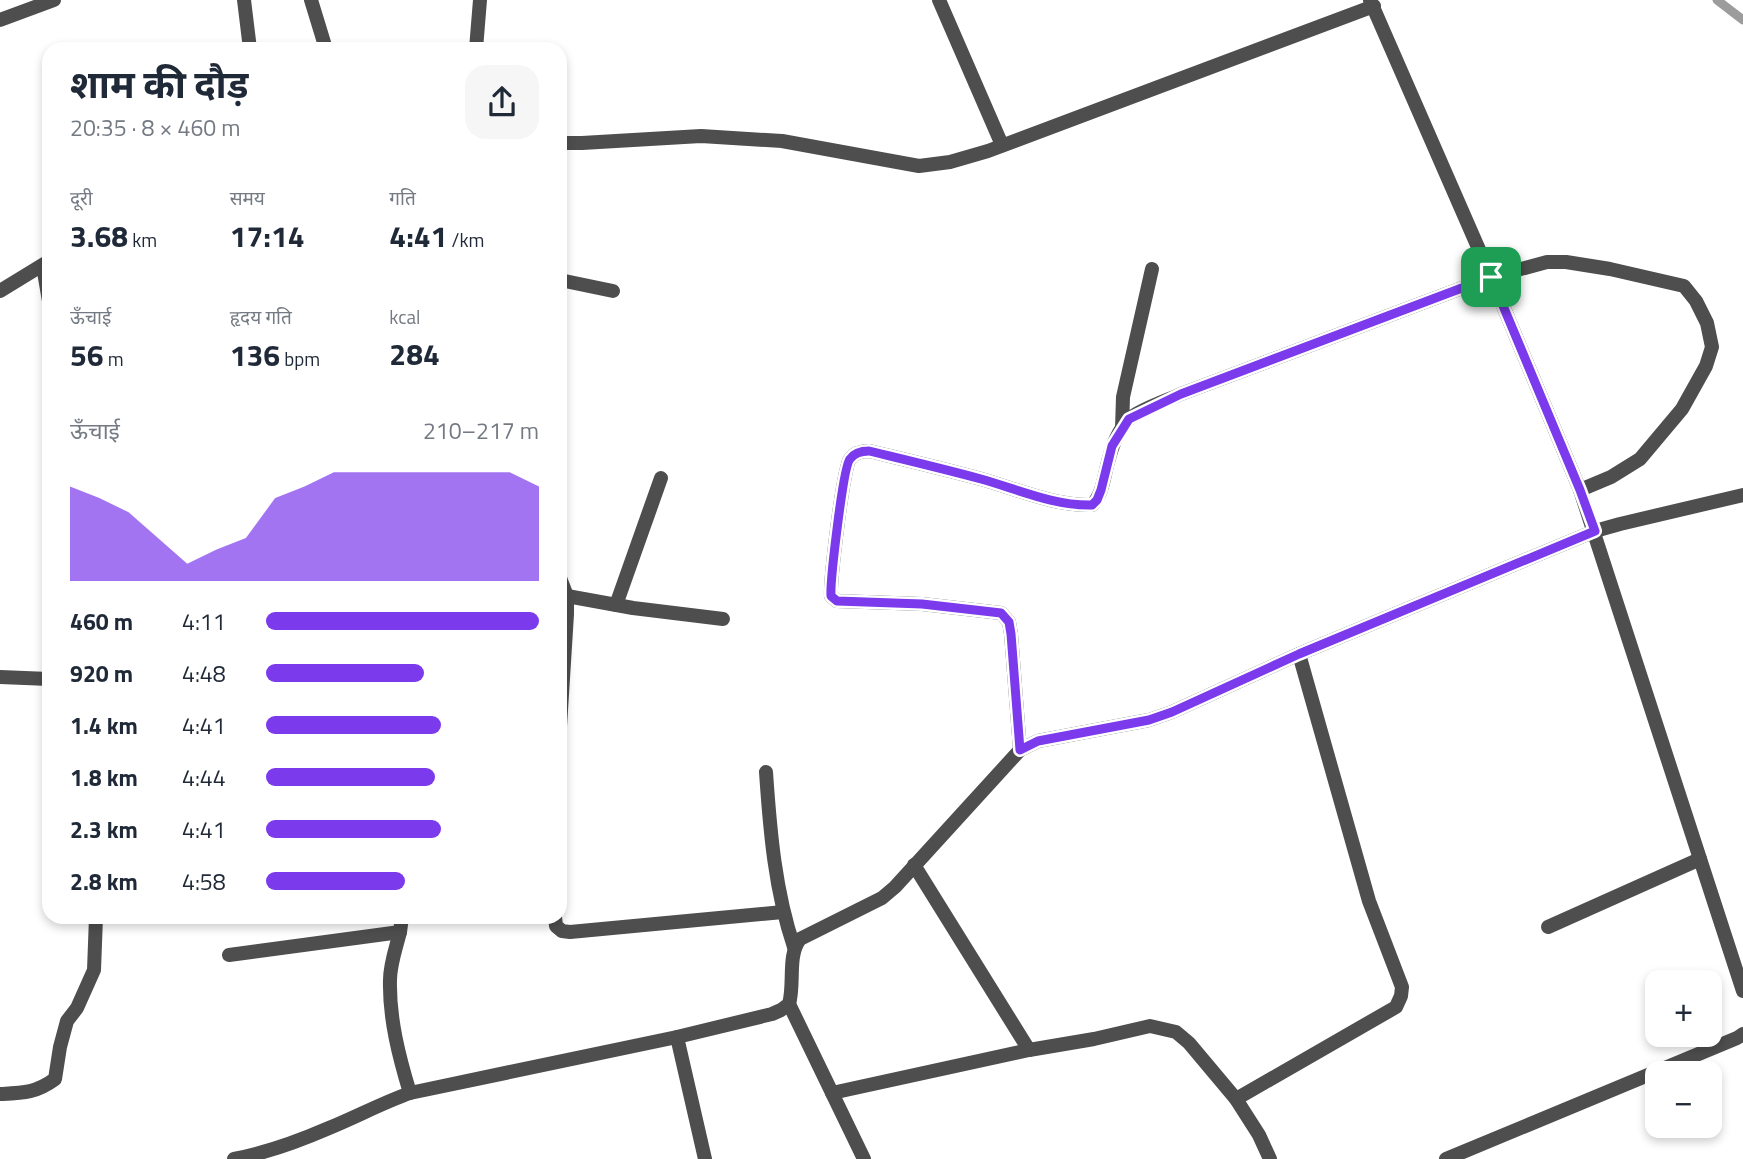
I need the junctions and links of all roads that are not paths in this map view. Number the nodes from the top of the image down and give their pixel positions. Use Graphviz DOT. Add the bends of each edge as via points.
graph roads {
  1 [pos="54,0"];
  2 [pos="244,0"];
  3 [pos="311,0"];
  4 [pos="480,0"];
  5 [pos="939,0"];
  6 [pos="1372,3"];
  7 [pos="30,4"];
  8 [pos="0,20"];
  9 [pos="249,42"];
  10 [pos="324,42"];
  11 [pos="477,42"];
  12 [pos="567,143"];
  13 [pos="1002,145"];
  14 [pos="42,265"];
  15 [pos="1152,269"];
  16 [pos="1491,277"];
  17 [pos="567,281"];
  18 [pos="0,291"];
  19 [pos="613,291"];
  20 [pos="1122,430"];
  21 [pos="661,478"];
  22 [pos="1580,490"];
  23 [pos="1743,495"];
  24 [pos="1595,531"];
  25 [pos="567,596"];
  26 [pos="616,605"];
  27 [pos="567,614"];
  28 [pos="723,619"];
  29 [pos="1299,654"];
  30 [pos="0,677"];
  31 [pos="42,680"];
  32 [pos="1020,750"];
  33 [pos="766,772"];
  34 [pos="1700,859"];
  35 [pos="914,865"];
  36 [pos="783,912"];
  37 [pos="96,924"];
  38 [pos="401,924"];
  39 [pos="556,924"];
  40 [pos="1548,927"];
  41 [pos="400,932"];
  42 [pos="794,947"];
  43 [pos="229,955"];
  44 [pos="1743,991"];
  45 [pos="789,1004"];
  46 [pos="1743,1034"];
  47 [pos="677,1037"];
  48 [pos="1029,1050"];
  49 [pos="410,1093"];
  50 [pos="832,1093"];
  51 [pos="0,1094"];
  52 [pos="1236,1100"];
  53 [pos="234,1159"];
  54 [pos="705,1159"];
  55 [pos="864,1159"];
  56 [pos="1270,1159"];
  57 [pos="1446,1159"];
  1 -- 7 [label="street"];
  2 -- 9 [label="street"];
  3 -- 10 [label="street"];
  4 -- 11 [label="street"];
  5 -- 13 [label="street"];
  6 -- 13 [label="street"];
  6 -- 16 [label="street"];
  7 -- 8 [label="street"];
  12 -- 13 [label="street" via="701,136 768,140 919,166 950,162"];
  14 -- 18 [label="street"];
  15 -- 20 [label="street" via="1123,397"];
  16 -- 20 [label="street" via="1181,394 1129,419"];
  16 -- 22 [label="street"];
  16 -- 22 [label="street" via="1547,262 1610,269 1684,286 1707,323 1712,348 1682,409 1640,459"];
  17 -- 19 [label="street"];
  20 -- 32 [label="street" via="1092,505 1041,498 869,451 847,461 831,596 837,601 1001,613 1011,634"];
  21 -- 26 [label="street"];
  22 -- 24 [label="street"];
  23 -- 24 [label="street"];
  24 -- 29 [label="street"];
  24 -- 34 [label="street"];
  25 -- 26 [label="street"];
  25 -- 27 [label="street"];
  26 -- 28 [label="street"];
  29 -- 32 [label="street" via="1149,720 1038,741"];
  29 -- 52 [label="street" via="1369,901 1402,987 1401,996 1396,1007"];
  30 -- 31 [label="street"];
  32 -- 35 [label="street"];
  33 -- 36 [label="street"];
  34 -- 40 [label="street"];
  34 -- 44 [label="street"];
  35 -- 42 [label="street" via="882,898 807,935"];
  35 -- 48 [label="street"];
  36 -- 39 [label="street" via="570,932"];
  36 -- 42 [label="street"];
  37 -- 51 [label="street" via="94,970 67,1021 55,1079 34,1091"];
  38 -- 41 [label="street"];
  41 -- 43 [label="street"];
  41 -- 49 [label="street" via="390,980 391,1005"];
  42 -- 45 [label="street"];
  45 -- 47 [label="street" via="772,1014"];
  45 -- 50 [label="street"];
  46 -- 57 [label="street"];
  47 -- 49 [label="street"];
  47 -- 54 [label="street"];
  48 -- 50 [label="street"];
  48 -- 52 [label="street" via="1150,1026 1176,1032"];
  49 -- 53 [label="street" via="329,1129"];
  50 -- 55 [label="street"];
  52 -- 56 [label="street"];
}
